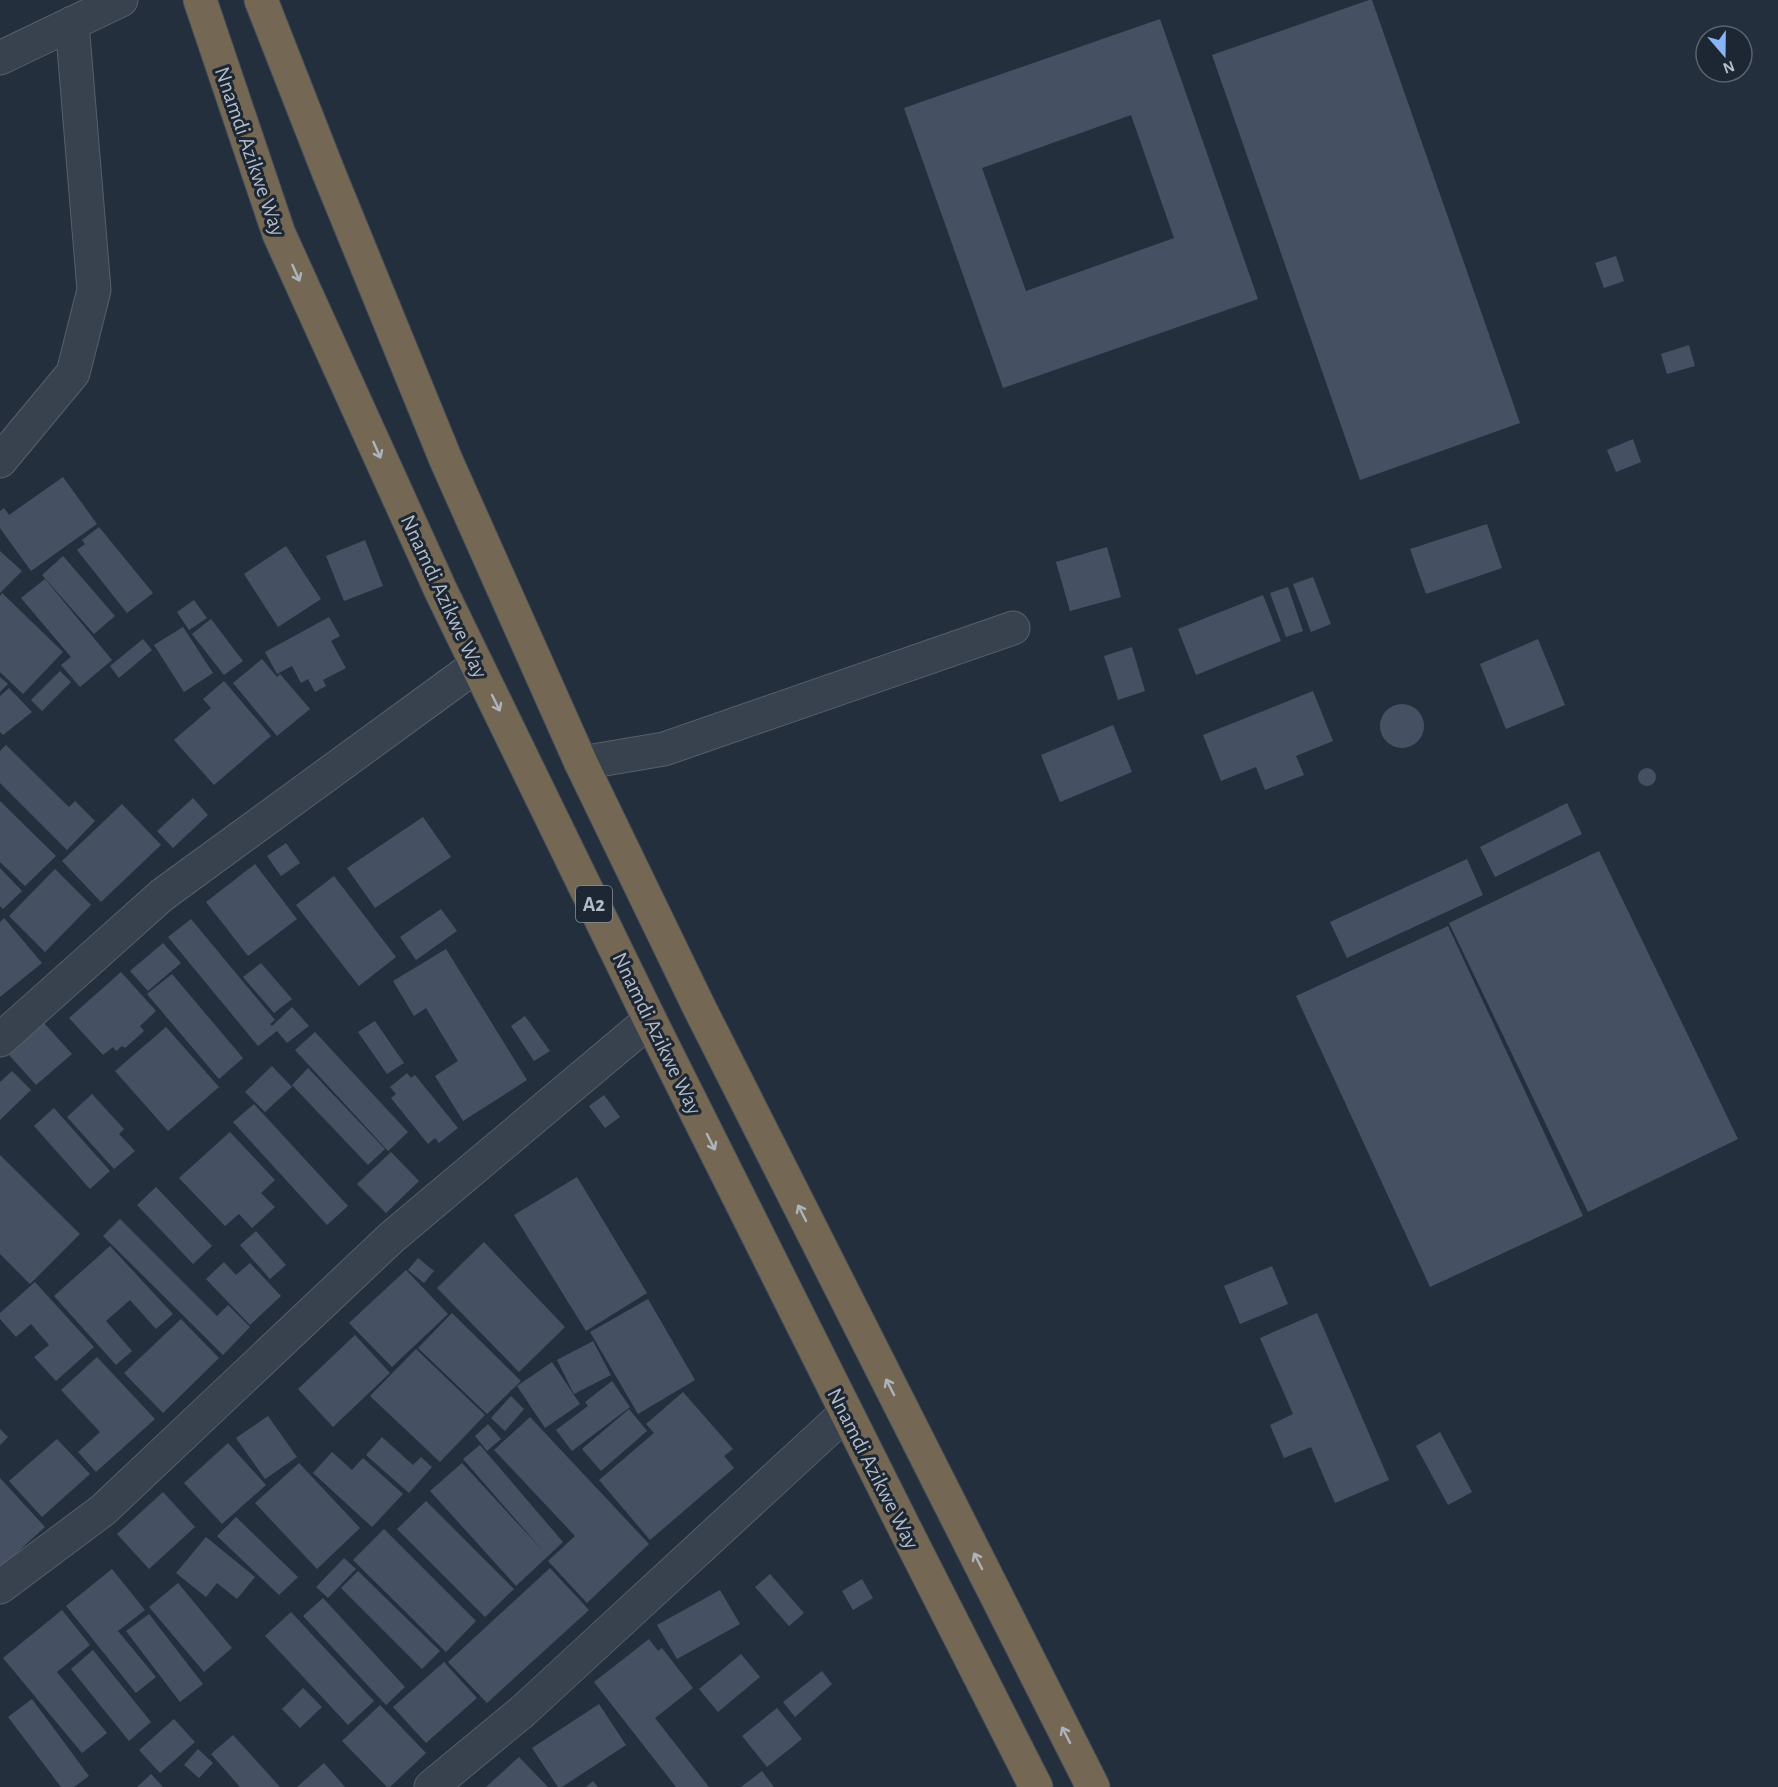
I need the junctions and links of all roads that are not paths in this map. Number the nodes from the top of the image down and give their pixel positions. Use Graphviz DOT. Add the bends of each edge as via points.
graph roads {
  1 [pos="121,0"];
  2 [pos="200,0"];
  3 [pos="261,0"];
  4 [pos="72,23"];
  5 [pos="0,58"];
  6 [pos="0,461"];
  7 [pos="1013,628"];
  8 [pos="477,665"];
  9 [pos="581,763"];
  10 [pos="650,1020"];
  11 [pos="0,1040"];
  12 [pos="846,1413"];
  13 [pos="0,1587"];
  14 [pos="431,1787"];
  15 [pos="1036,1787"];
  16 [pos="1093,1787"];
  1 -- 4 [label="street"];
  2 -- 8 [label="highway, Nnamdi Azikwe Way / A2, one-way" via="279,234"];
  3 -- 9 [label="highway, A2" via="446,460"];
  4 -- 5 [label="street"];
  4 -- 6 [label="street" via="94,290 73,373"];
  7 -- 9 [label="street" via="664,749"];
  8 -- 10 [label="highway, Nnamdi Azikwe Way / A2, one-way"];
  8 -- 11 [label="street" via="162,896"];
  16 -- 9 [label="highway, A2, one-way" via="699,1007"];
  10 -- 12 [label="highway, Nnamdi Azikwe Way / A2, one-way"];
  10 -- 13 [label="street" via="392,1237 103,1510"];
  12 -- 14 [label="street" via="523,1711"];
  12 -- 15 [label="highway, Nnamdi Azikwe Way / A2"];
}
